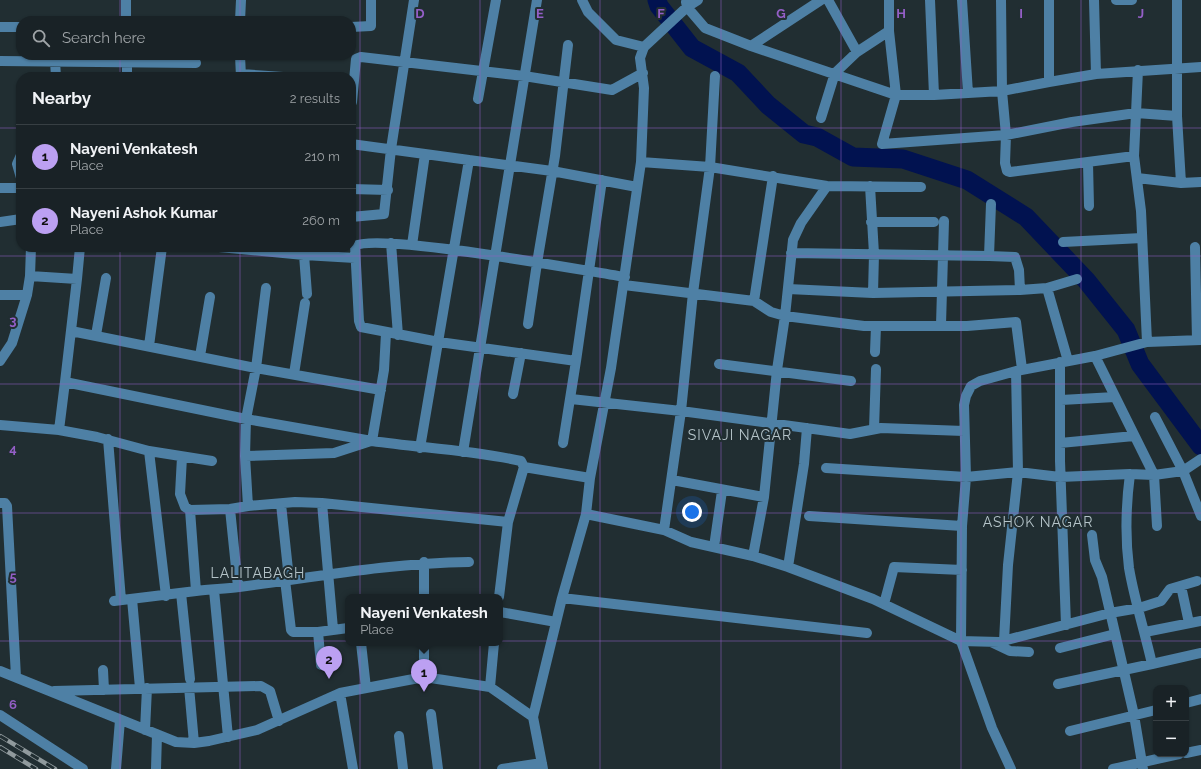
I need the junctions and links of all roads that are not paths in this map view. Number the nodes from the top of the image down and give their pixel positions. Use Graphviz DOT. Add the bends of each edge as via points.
graph roads {
  1 [pos="126,0"];
  2 [pos="241,0"];
  3 [pos="370,0"];
  4 [pos="414,0"];
  5 [pos="496,0"];
  6 [pos="537,0"];
  7 [pos="582,0"];
  8 [pos="698,0"];
  9 [pos="821,0"];
  10 [pos="828,0"];
  11 [pos="889,0"];
  12 [pos="930,0"];
  13 [pos="962,0"];
  14 [pos="1001,0"];
  15 [pos="1049,0"];
  16 [pos="1094,0"];
  17 [pos="1116,0"];
  18 [pos="1132,0"];
  19 [pos="1177,0"];
  20 [pos="686,3"];
  21 [pos="126,16"];
  22 [pos="240,16"];
  23 [pos="356,26"];
  24 [pos="0,27"];
  25 [pos="16,27"];
  26 [pos="889,31"];
  27 [pos="568,45"];
  28 [pos="751,46"];
  29 [pos="644,47"];
  30 [pos="857,52"];
  31 [pos="356,59"];
  32 [pos="79,60"];
  33 [pos="128,60"];
  34 [pos="155,60"];
  35 [pos="240,60"];
  36 [pos="356,60"];
  37 [pos="0,61"];
  38 [pos="55,61"];
  39 [pos="406,61"];
  40 [pos="196,63"];
  41 [pos="1201,67"];
  42 [pos="1178,68"];
  43 [pos="1138,70"];
  44 [pos="56,72"];
  45 [pos="127,72"];
  46 [pos="241,72"];
  47 [pos="355,72"];
  48 [pos="483,72"];
  49 [pos="643,73"];
  50 [pos="835,73"];
  51 [pos="1096,74"];
  52 [pos="524,76"];
  53 [pos="715,76"];
  54 [pos="564,82"];
  55 [pos="1049,82"];
  56 [pos="1002,91"];
  57 [pos="968,94"];
  58 [pos="896,95"];
  59 [pos="934,95"];
  60 [pos="478,99"];
  61 [pos="1136,113"];
  62 [pos="1177,116"];
  63 [pos="821,118"];
  64 [pos="1006,135"];
  65 [pos="356,144"];
  66 [pos="391,148"];
  67 [pos="425,154"];
  68 [pos="1134,156"];
  69 [pos="469,160"];
  70 [pos="641,162"];
  71 [pos="1088,163"];
  72 [pos="509,166"];
  73 [pos="710,167"];
  74 [pos="552,171"];
  75 [pos="773,176"];
  76 [pos="1136,178"];
  77 [pos="602,180"];
  78 [pos="1201,182"];
  79 [pos="1181,183"];
  80 [pos="828,186"];
  81 [pos="870,186"];
  82 [pos="637,187"];
  83 [pos="921,187"];
  84 [pos="0,188"];
  85 [pos="16,188"];
  86 [pos="356,189"];
  87 [pos="388,190"];
  88 [pos="991,204"];
  89 [pos="1089,206"];
  90 [pos="356,217"];
  91 [pos="16,220"];
  92 [pos="0,222"];
  93 [pos="871,222"];
  94 [pos="1142,238"];
  95 [pos="1063,242"];
  96 [pos="391,243"];
  97 [pos="412,245"];
  98 [pos="356,246"];
  99 [pos="1195,247"];
  100 [pos="453,251"];
  101 [pos="31,252"];
  102 [pos="80,252"];
  103 [pos="161,252"];
  104 [pos="304,252"];
  105 [pos="311,252"];
  106 [pos="354,252"];
  107 [pos="791,254"];
  108 [pos="874,254"];
  109 [pos="943,256"];
  110 [pos="989,256"];
  111 [pos="496,257"];
  112 [pos="355,258"];
  113 [pos="537,263"];
  114 [pos="590,272"];
  115 [pos="30,276"];
  116 [pos="106,278"];
  117 [pos="77,279"];
  118 [pos="1077,279"];
  119 [pos="625,281"];
  120 [pos="266,288"];
  121 [pos="1047,288"];
  122 [pos="788,289"];
  123 [pos="1020,290"];
  124 [pos="942,291"];
  125 [pos="693,292"];
  126 [pos="873,293"];
  127 [pos="0,295"];
  128 [pos="26,295"];
  129 [pos="210,297"];
  130 [pos="754,301"];
  131 [pos="785,316"];
  132 [pos="528,324"];
  133 [pos="941,325"];
  134 [pos="876,326"];
  135 [pos="71,331"];
  136 [pos="386,332"];
  137 [pos="96,335"];
  138 [pos="398,335"];
  139 [pos="1199,340"];
  140 [pos="439,342"];
  141 [pos="1150,342"];
  142 [pos="149,346"];
  143 [pos="480,348"];
  144 [pos="876,352"];
  145 [pos="521,353"];
  146 [pos="200,356"];
  147 [pos="1095,356"];
  148 [pos="0,361"];
  149 [pos="576,361"];
  150 [pos="1064,362"];
  151 [pos="719,364"];
  152 [pos="256,368"];
  153 [pos="876,369"];
  154 [pos="777,370"];
  155 [pos="1019,370"];
  156 [pos="294,374"];
  157 [pos="851,381"];
  158 [pos="65,382"];
  159 [pos="381,390"];
  160 [pos="513,394"];
  161 [pos="1115,397"];
  162 [pos="571,399"];
  163 [pos="1061,400"];
  164 [pos="604,403"];
  165 [pos="681,411"];
  166 [pos="1155,417"];
  167 [pos="246,419"];
  168 [pos="771,423"];
  169 [pos="0,425"];
  170 [pos="807,428"];
  171 [pos="874,429"];
  172 [pos="59,430"];
  173 [pos="964,430"];
  174 [pos="1134,436"];
  175 [pos="108,439"];
  176 [pos="372,441"];
  177 [pos="563,443"];
  178 [pos="1060,443"];
  179 [pos="420,448"];
  180 [pos="149,451"];
  181 [pos="464,452"];
  182 [pos="245,456"];
  183 [pos="182,457"];
  184 [pos="212,461"];
  185 [pos="1198,461"];
  186 [pos="524,467"];
  187 [pos="826,468"];
  188 [pos="1183,471"];
  189 [pos="1018,472"];
  190 [pos="1130,474"];
  191 [pos="1154,475"];
  192 [pos="966,477"];
  193 [pos="1060,477"];
  194 [pos="590,478"];
  195 [pos="672,480"];
  196 [pos="722,490"];
  197 [pos="764,497"];
  198 [pos="0,503"];
  199 [pos="322,503"];
  200 [pos="280,504"];
  201 [pos="248,506"];
  202 [pos="230,509"];
  203 [pos="190,510"];
  204 [pos="586,514"];
  205 [pos="809,516"];
  206 [pos="1201,516"];
  207 [pos="508,522"];
  208 [pos="962,526"];
  209 [pos="1157,526"];
  210 [pos="664,530"];
  211 [pos="1092,535"];
  212 [pos="714,547"];
  213 [pos="753,556"];
  214 [pos="424,562"];
  215 [pos="469,562"];
  216 [pos="788,567"];
  217 [pos="962,570"];
  218 [pos="329,573"];
  219 [pos="287,579"];
  220 [pos="1197,581"];
  221 [pos="1181,586"];
  222 [pos="238,587"];
  223 [pos="214,590"];
  224 [pos="196,591"];
  225 [pos="180,593"];
  226 [pos="424,594"];
  227 [pos="499,594"];
  228 [pos="166,596"];
  229 [pos="562,598"];
  230 [pos="132,599"];
  231 [pos="884,604"];
  232 [pos="1139,608"];
  233 [pos="503,613"];
  234 [pos="1110,613"];
  235 [pos="1201,621"];
  236 [pos="556,622"];
  237 [pos="1189,623"];
  238 [pos="1066,625"];
  239 [pos="345,628"];
  240 [pos="333,629"];
  241 [pos="318,632"];
  242 [pos="1146,632"];
  243 [pos="867,634"];
  244 [pos="1114,634"];
  245 [pos="961,641"];
  246 [pos="989,641"];
  247 [pos="1004,641"];
  248 [pos="361,646"];
  249 [pos="424,646"];
  250 [pos="494,646"];
  251 [pos="1060,648"];
  252 [pos="1029,652"];
  253 [pos="1201,653"];
  254 [pos="1152,664"];
  255 [pos="321,665"];
  256 [pos="1122,669"];
  257 [pos="103,670"];
  258 [pos="0,671"];
  259 [pos="424,677"];
  260 [pos="16,678"];
  261 [pos="189,683"];
  262 [pos="1058,684"];
  263 [pos="224,686"];
  264 [pos="143,688"];
  265 [pos="366,688"];
  266 [pos="490,688"];
  267 [pos="104,690"];
  268 [pos="50,691"];
  269 [pos="340,693"];
  270 [pos="1201,699"];
  271 [pos="1189,702"];
  272 [pos="1153,711"];
  273 [pos="0,714"];
  274 [pos="431,714"];
  275 [pos="1134,715"];
  276 [pos="533,717"];
  277 [pos="120,720"];
  278 [pos="279,721"];
  279 [pos="145,730"];
  280 [pos="1070,731"];
  281 [pos="157,735"];
  282 [pos="398,736"];
  283 [pos="228,737"];
  284 [pos="194,743"];
  285 [pos="1201,750"];
  286 [pos="1189,752"];
  287 [pos="1169,757"];
  288 [pos="1142,765"];
  289 [pos="542,766"];
  290 [pos="83,769"];
  291 [pos="116,769"];
  292 [pos="156,769"];
  293 [pos="353,769"];
  294 [pos="403,769"];
  295 [pos="438,769"];
  296 [pos="502,769"];
  297 [pos="1011,769"];
  298 [pos="1113,769"];
  1 -- 21 [label="street"];
  2 -- 22 [label="street"];
  3 -- 23 [label="street" via="371,26"];
  4 -- 39 [label="street"];
  5 -- 48 [label="street"];
  6 -- 52 [label="street"];
  7 -- 29 [label="street" via="588,12 616,40"];
  8 -- 20 [label="street"];
  9 -- 28 [label="street"];
  10 -- 30 [label="street"];
  11 -- 26 [label="street"];
  12 -- 59 [label="street"];
  13 -- 57 [label="street"];
  14 -- 56 [label="street"];
  15 -- 55 [label="street"];
  16 -- 51 [label="street"];
  17 -- 18 [label="street"];
  19 -- 42 [label="street"];
  20 -- 28 [label="street" via="705,28"];
  20 -- 29 [label="street"];
  24 -- 25 [label="street"];
  26 -- 30 [label="street"];
  26 -- 58 [label="street"];
  27 -- 54 [label="street"];
  28 -- 50 [label="street"];
  29 -- 49 [label="street" via="640,58"];
  30 -- 50 [label="street"];
  31 -- 39 [label="street" via="361,57"];
  32 -- 38 [label="street"];
  33 -- 45 [label="street"];
  34 -- 40 [label="street"];
  35 -- 46 [label="street"];
  36 -- 47 [label="street"];
  37 -- 38 [label="street"];
  38 -- 44 [label="street"];
  39 -- 48 [label="street"];
  39 -- 66 [label="street"];
  41 -- 42 [label="street"];
  42 -- 43 [label="street"];
  42 -- 62 [label="street"];
  43 -- 51 [label="street"];
  43 -- 61 [label="street"];
  48 -- 52 [label="street"];
  48 -- 60 [label="street"];
  49 -- 54 [label="street" via="612,90"];
  49 -- 70 [label="street"];
  50 -- 58 [label="street"];
  50 -- 63 [label="street"];
  51 -- 55 [label="street"];
  52 -- 54 [label="street"];
  52 -- 72 [label="street"];
  53 -- 73 [label="street"];
  54 -- 74 [label="street"];
  55 -- 56 [label="street"];
  56 -- 57 [label="street"];
  56 -- 64 [label="street"];
  57 -- 59 [label="street"];
  58 -- 59 [label="street"];
  58 -- 64 [label="street" via="882,144"];
  61 -- 62 [label="street"];
  61 -- 64 [label="street"];
  61 -- 68 [label="street"];
  62 -- 79 [label="street"];
  64 -- 71 [label="street" via="1005,163 1010,172"];
  65 -- 66 [label="street"];
  66 -- 67 [label="street"];
  66 -- 87 [label="street"];
  67 -- 69 [label="street"];
  67 -- 97 [label="street"];
  68 -- 71 [label="street"];
  68 -- 76 [label="street"];
  69 -- 72 [label="street"];
  69 -- 100 [label="street"];
  70 -- 73 [label="street"];
  70 -- 82 [label="street"];
  71 -- 89 [label="street"];
  72 -- 74 [label="street"];
  72 -- 111 [label="street"];
  73 -- 75 [label="street"];
  73 -- 125 [label="street"];
  74 -- 77 [label="street"];
  74 -- 113 [label="street"];
  75 -- 80 [label="street"];
  75 -- 130 [label="street"];
  76 -- 79 [label="street"];
  76 -- 94 [label="street"];
  77 -- 82 [label="street"];
  77 -- 114 [label="street"];
  78 -- 79 [label="street"];
  80 -- 81 [label="street"];
  80 -- 107 [label="street" via="801,223 793,240"];
  81 -- 83 [label="street"];
  81 -- 93 [label="street"];
  82 -- 119 [label="street"];
  84 -- 85 [label="street"];
  86 -- 87 [label="street"];
  87 -- 90 [label="street" via="384,214"];
  88 -- 110 [label="street"];
  91 -- 92 [label="street"];
  93 -- 108 [label="street"];
  93 -- 109 [label="street" via="939,221"];
  94 -- 95 [label="street"];
  94 -- 141 [label="street"];
  96 -- 97 [label="street"];
  96 -- 98 [label="street" via="375,242"];
  96 -- 138 [label="street"];
  97 -- 100 [label="street"];
  99 -- 139 [label="street"];
  100 -- 111 [label="street"];
  100 -- 140 [label="street"];
  101 -- 115 [label="street"];
  102 -- 117 [label="street"];
  103 -- 142 [label="street"];
  104 -- 156 [label="street" via="306,298"];
  105 -- 112 [label="street"];
  106 -- 112 [label="street"];
  107 -- 108 [label="street"];
  107 -- 122 [label="street"];
  108 -- 109 [label="street"];
  108 -- 126 [label="street"];
  109 -- 110 [label="street"];
  109 -- 124 [label="street"];
  110 -- 123 [label="street" via="1015,257 1019,270"];
  111 -- 113 [label="street"];
  111 -- 143 [label="street"];
  112 -- 136 [label="street" via="361,328"];
  113 -- 114 [label="street"];
  113 -- 132 [label="street"];
  114 -- 119 [label="street"];
  114 -- 149 [label="street"];
  115 -- 117 [label="street"];
  115 -- 128 [label="street"];
  116 -- 137 [label="street"];
  117 -- 135 [label="street"];
  118 -- 121 [label="street"];
  119 -- 125 [label="street"];
  119 -- 164 [label="street"];
  120 -- 152 [label="street"];
  121 -- 123 [label="street"];
  121 -- 150 [label="street"];
  122 -- 126 [label="street"];
  122 -- 131 [label="street"];
  123 -- 124 [label="street"];
  124 -- 126 [label="street"];
  124 -- 133 [label="street"];
  125 -- 130 [label="street"];
  125 -- 165 [label="street"];
  127 -- 128 [label="street"];
  128 -- 148 [label="street" via="12,343"];
  129 -- 146 [label="street"];
  130 -- 131 [label="street" via="771,312"];
  131 -- 134 [label="street"];
  131 -- 154 [label="street"];
  133 -- 134 [label="street"];
  133 -- 155 [label="street" via="1016,322"];
  134 -- 144 [label="street"];
  135 -- 137 [label="street"];
  135 -- 158 [label="street"];
  136 -- 138 [label="street"];
  136 -- 159 [label="street"];
  137 -- 142 [label="street"];
  138 -- 140 [label="street"];
  139 -- 141 [label="street"];
  140 -- 143 [label="street"];
  140 -- 179 [label="street"];
  141 -- 147 [label="street"];
  142 -- 146 [label="street"];
  143 -- 145 [label="street"];
  143 -- 181 [label="street"];
  145 -- 149 [label="street"];
  145 -- 160 [label="street"];
  146 -- 152 [label="street"];
  147 -- 150 [label="street"];
  147 -- 161 [label="street"];
  149 -- 162 [label="street"];
  150 -- 155 [label="street"];
  150 -- 163 [label="street"];
  151 -- 154 [label="street"];
  152 -- 156 [label="street"];
  152 -- 167 [label="street"];
  153 -- 171 [label="street"];
  154 -- 157 [label="street"];
  154 -- 168 [label="street"];
  155 -- 173 [label="street" via="980,380 971,386 964,404"];
  155 -- 189 [label="street"];
  156 -- 159 [label="street"];
  158 -- 167 [label="street"];
  158 -- 172 [label="street"];
  159 -- 176 [label="street"];
  161 -- 163 [label="street"];
  161 -- 174 [label="street"];
  162 -- 164 [label="street"];
  162 -- 177 [label="street"];
  163 -- 178 [label="street"];
  164 -- 165 [label="street"];
  164 -- 194 [label="street"];
  165 -- 168 [label="street"];
  165 -- 195 [label="street"];
  166 -- 188 [label="street"];
  167 -- 176 [label="street"];
  167 -- 182 [label="street"];
  168 -- 170 [label="street"];
  168 -- 197 [label="street"];
  169 -- 172 [label="street"];
  170 -- 171 [label="street" via="850,434"];
  170 -- 216 [label="street"];
  171 -- 173 [label="street"];
  172 -- 175 [label="street"];
  173 -- 192 [label="street"];
  174 -- 178 [label="street"];
  174 -- 191 [label="street"];
  175 -- 180 [label="street"];
  175 -- 230 [label="street" via="117,600"];
  176 -- 179 [label="street"];
  176 -- 182 [label="street" via="334,453"];
  178 -- 193 [label="street"];
  179 -- 181 [label="street"];
  180 -- 183 [label="street"];
  180 -- 228 [label="street"];
  181 -- 186 [label="street" via="521,461"];
  182 -- 201 [label="street"];
  183 -- 184 [label="street"];
  183 -- 203 [label="street" via="180,494 185,507"];
  185 -- 188 [label="street"];
  186 -- 194 [label="street"];
  186 -- 207 [label="street"];
  187 -- 192 [label="street"];
  188 -- 191 [label="street"];
  188 -- 206 [label="street"];
  189 -- 192 [label="street"];
  189 -- 193 [label="street"];
  189 -- 247 [label="street" via="1008,565"];
  190 -- 191 [label="street"];
  190 -- 193 [label="street"];
  190 -- 232 [label="street" via="1127,498 1127,550"];
  191 -- 209 [label="street"];
  192 -- 208 [label="street"];
  193 -- 238 [label="street"];
  194 -- 204 [label="street"];
  195 -- 196 [label="street"];
  195 -- 210 [label="street"];
  196 -- 197 [label="street"];
  196 -- 212 [label="street"];
  197 -- 213 [label="street"];
  198 -- 260 [label="street" via="8,506"];
  199 -- 200 [label="street"];
  199 -- 207 [label="street"];
  199 -- 218 [label="street"];
  200 -- 201 [label="street"];
  200 -- 219 [label="street"];
  201 -- 202 [label="street"];
  202 -- 203 [label="street"];
  202 -- 222 [label="street"];
  203 -- 224 [label="street"];
  204 -- 210 [label="street"];
  204 -- 229 [label="street"];
  205 -- 208 [label="street"];
  207 -- 227 [label="street"];
  208 -- 217 [label="street"];
  210 -- 212 [label="street" via="691,542"];
  211 -- 234 [label="street" via="1095,560 1102,577"];
  212 -- 213 [label="street"];
  213 -- 216 [label="street"];
  214 -- 215 [label="street"];
  214 -- 218 [label="street"];
  214 -- 226 [label="street"];
  216 -- 231 [label="street"];
  217 -- 231 [label="street" via="894,567"];
  217 -- 245 [label="street"];
  218 -- 219 [label="street"];
  218 -- 240 [label="street"];
  219 -- 222 [label="street"];
  219 -- 241 [label="street" via="291,630 297,633"];
  220 -- 221 [label="street"];
  221 -- 232 [label="street" via="1170,589 1161,600"];
  221 -- 237 [label="street"];
  222 -- 223 [label="street"];
  223 -- 224 [label="street"];
  223 -- 263 [label="street"];
  224 -- 225 [label="street"];
  225 -- 228 [label="street"];
  225 -- 261 [label="street"];
  228 -- 230 [label="street"];
  229 -- 236 [label="street"];
  229 -- 243 [label="street"];
  230 -- 264 [label="street"];
  231 -- 245 [label="street"];
  232 -- 234 [label="street"];
  232 -- 242 [label="street"];
  233 -- 236 [label="street"];
  234 -- 238 [label="street"];
  234 -- 244 [label="street"];
  235 -- 237 [label="street"];
  236 -- 276 [label="street"];
  237 -- 242 [label="street"];
  238 -- 247 [label="street"];
  239 -- 240 [label="street"];
  240 -- 241 [label="street"];
  241 -- 255 [label="street"];
  242 -- 254 [label="street"];
  244 -- 251 [label="street"];
  244 -- 256 [label="street"];
  245 -- 246 [label="street"];
  245 -- 297 [label="street" via="992,728"];
  246 -- 247 [label="street"];
  246 -- 252 [label="street" via="1010,651"];
  248 -- 265 [label="street"];
  249 -- 259 [label="street"];
  250 -- 266 [label="street"];
  253 -- 254 [label="street"];
  254 -- 256 [label="street"];
  256 -- 262 [label="street"];
  256 -- 275 [label="street"];
  257 -- 267 [label="street"];
  258 -- 260 [label="street"];
  259 -- 265 [label="street"];
  259 -- 266 [label="street"];
  260 -- 268 [label="street"];
  261 -- 263 [label="street"];
  261 -- 264 [label="street"];
  261 -- 284 [label="street"];
  263 -- 278 [label="street" via="267,687 274,700"];
  263 -- 283 [label="street"];
  264 -- 267 [label="street"];
  264 -- 279 [label="street"];
  265 -- 269 [label="street"];
  266 -- 276 [label="street"];
  267 -- 268 [label="street"];
  268 -- 277 [label="street"];
  269 -- 278 [label="street"];
  269 -- 293 [label="street"];
  270 -- 271 [label="street"];
  272 -- 275 [label="street"];
  273 -- 290 [label="street"];
  274 -- 295 [label="street"];
  275 -- 280 [label="street"];
  275 -- 288 [label="street"];
  276 -- 289 [label="street"];
  277 -- 279 [label="street"];
  277 -- 291 [label="street"];
  278 -- 283 [label="street" via="257,730"];
  279 -- 281 [label="street"];
  281 -- 284 [label="street" via="176,742"];
  281 -- 292 [label="street"];
  282 -- 294 [label="street"];
  283 -- 284 [label="street"];
  285 -- 286 [label="street"];
  287 -- 288 [label="street"];
  288 -- 298 [label="street"];
  289 -- 296 [label="street"];
}
